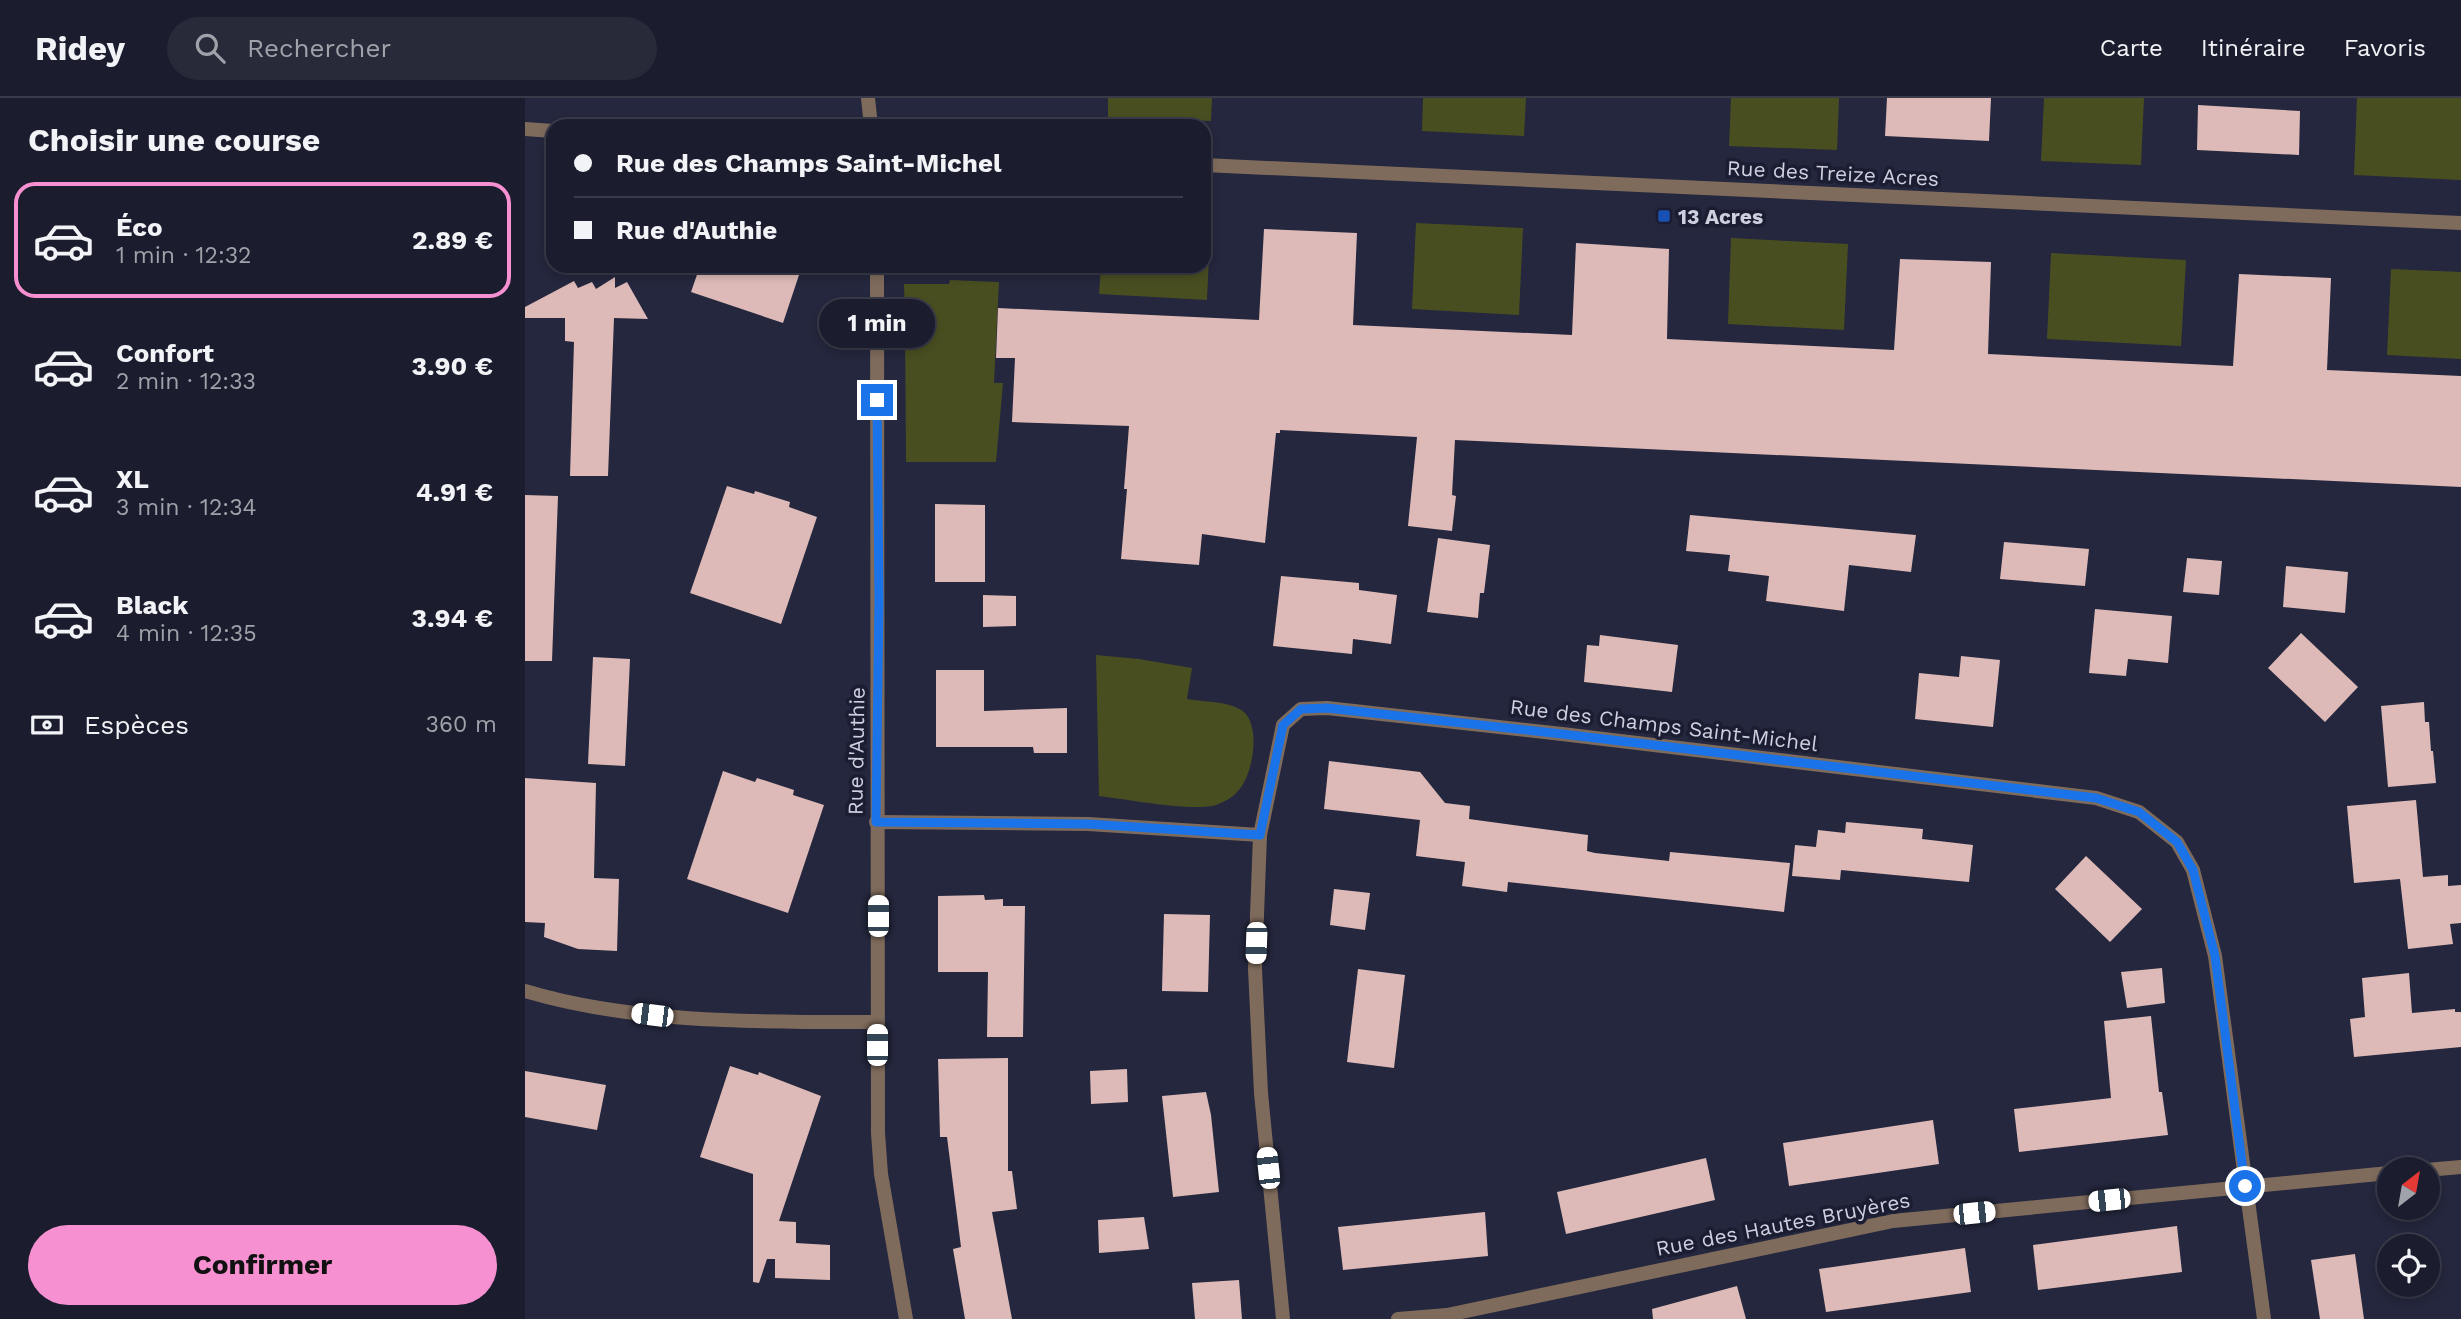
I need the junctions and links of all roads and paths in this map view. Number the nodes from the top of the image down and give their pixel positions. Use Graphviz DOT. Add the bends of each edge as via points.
graph roads {
  1 [pos="868,98"];
  2 [pos="870,119"];
  3 [pos="525,129"];
  4 [pos="546,130"];
  5 [pos="1211,165"];
  6 [pos="2461,223"];
  7 [pos="877,273"];
  8 [pos="876,822"];
  9 [pos="1260,835"];
  10 [pos="525,991"];
  11 [pos="876,1022"];
  12 [pos="2461,1167"];
  13 [pos="2440,1169"];
  14 [pos="2377,1174"];
  15 [pos="2245,1186"];
  16 [pos="907,1319"];
  17 [pos="1283,1319"];
  18 [pos="1398,1319"];
  19 [pos="2264,1319"];
  1 -- 2 [label="street"];
  3 -- 4 [label="street"];
  5 -- 6 [label="street, Rue des Treize Acres"];
  7 -- 8 [label="street, Rue d'Authie"];
  8 -- 9 [label="street" via="1088,824"];
  8 -- 11 [label="street, Rue d'Authie"];
  9 -- 15 [label="street, Rue des Champs Saint-Michel" via="1283,725 1301,709 1327,708 2096,798 2139,812 2177,842 2193,870 2215,956"];
  9 -- 17 [label="street, Rue des Champs Saint-Michel" via="1255,969 1261,1093"];
  10 -- 11 [label="street" via="588,1006 671,1017"];
  11 -- 16 [label="street, Rue d'Authie" via="881,1174"];
  12 -- 13 [label="street"];
  14 -- 15 [label="street, Rue des Hautes Bruyères"];
  15 -- 18 [label="street, Rue des Hautes Bruyères" via="1893,1221 1447,1315"];
  15 -- 19 [label="street, Rue des Champs Saint-Michel"];
}
